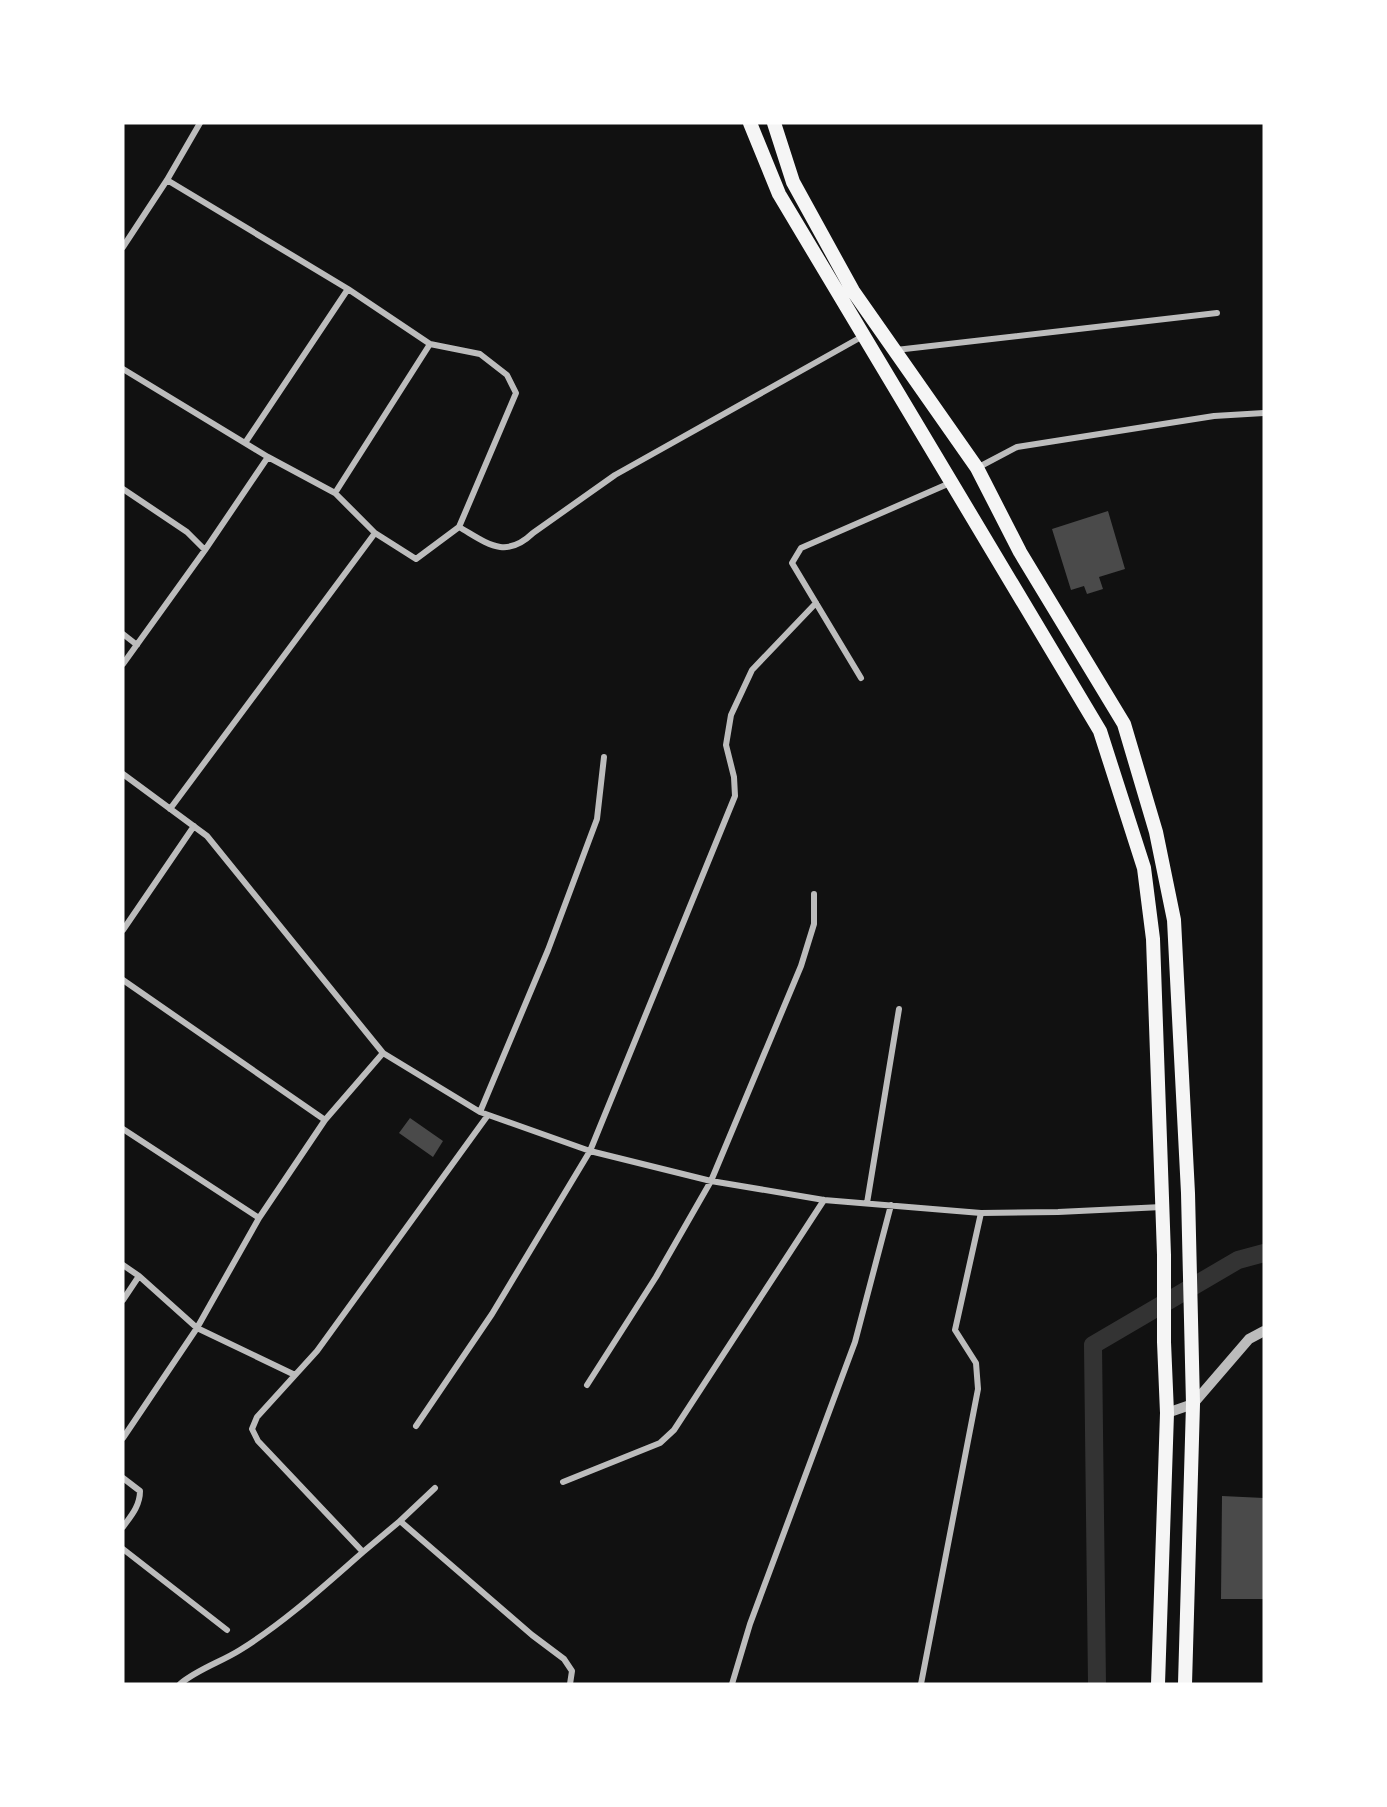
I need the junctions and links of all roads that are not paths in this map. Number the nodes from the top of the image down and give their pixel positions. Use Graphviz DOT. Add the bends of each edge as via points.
graph roads {
  1 [pos="200,123"];
  2 [pos="750,123"];
  3 [pos="774,123"];
  4 [pos="167,180"];
  5 [pos="123,247"];
  6 [pos="348,289"];
  7 [pos="1217,313"];
  8 [pos="863,336"];
  9 [pos="430,344"];
  10 [pos="894,350"];
  11 [pos="123,369"];
  12 [pos="1264,413"];
  13 [pos="245,443"];
  14 [pos="268,457"];
  15 [pos="977,468"];
  16 [pos="951,483"];
  17 [pos="123,489"];
  18 [pos="335,493"];
  19 [pos="459,527"];
  20 [pos="375,533"];
  21 [pos="205,550"];
  22 [pos="816,603"];
  23 [pos="123,634"];
  24 [pos="137,645"];
  25 [pos="123,664"];
  26 [pos="861,678"];
  27 [pos="1132,751"];
  28 [pos="603,757"];
  29 [pos="1109,758"];
  30 [pos="123,774"];
  31 [pos="170,809"];
  32 [pos="194,826"];
  33 [pos="814,894"];
  34 [pos="123,930"];
  35 [pos="123,980"];
  36 [pos="899,1009"];
  37 [pos="384,1053"];
  38 [pos="480,1112"];
  39 [pos="488,1114"];
  40 [pos="325,1120"];
  41 [pos="123,1129"];
  42 [pos="590,1152"];
  43 [pos="711,1181"];
  44 [pos="824,1200"];
  45 [pos="867,1203"];
  46 [pos="891,1205"];
  47 [pos="1163,1207"];
  48 [pos="981,1213"];
  49 [pos="259,1218"];
  50 [pos="123,1265"];
  51 [pos="139,1276"];
  52 [pos="123,1299"];
  53 [pos="197,1328"];
  54 [pos="1264,1330"];
  55 [pos="294,1376"];
  56 [pos="587,1384"];
  57 [pos="1193,1404"];
  58 [pos="1167,1413"];
  59 [pos="416,1426"];
  60 [pos="123,1438"];
  61 [pos="123,1478"];
  62 [pos="563,1482"];
  63 [pos="435,1488"];
  64 [pos="400,1521"];
  65 [pos="123,1527"];
  66 [pos="123,1549"];
  67 [pos="363,1552"];
  68 [pos="227,1630"];
  69 [pos="180,1684"];
  70 [pos="570,1684"];
  71 [pos="732,1684"];
  72 [pos="921,1684"];
  73 [pos="1158,1684"];
  74 [pos="1185,1684"];
  1 -- 4 [label="street"];
  2 -- 8 [label="main road" via="779,194"];
  3 -- 10 [label="main road" via="793,182 853,291"];
  4 -- 5 [label="street"];
  4 -- 6 [label="street"];
  6 -- 9 [label="street"];
  6 -- 13 [label="street"];
  7 -- 10 [label="street"];
  8 -- 16 [label="main road"];
  8 -- 19 [label="street" via="615,475 522,543 491,546"];
  9 -- 18 [label="street"];
  9 -- 19 [label="street" via="480,354 507,375 516,393"];
  10 -- 15 [label="main road"];
  11 -- 13 [label="street"];
  12 -- 15 [label="street" via="1214,416 1017,447"];
  13 -- 14 [label="street"];
  14 -- 18 [label="street"];
  14 -- 21 [label="street"];
  15 -- 27 [label="main road" via="1020,552 1124,724"];
  16 -- 22 [label="street" via="801,548 792,563"];
  16 -- 29 [label="main road" via="1100,731"];
  17 -- 21 [label="street" via="187,532"];
  18 -- 20 [label="street"];
  19 -- 20 [label="street" via="416,559"];
  20 -- 31 [label="street"];
  21 -- 24 [label="street"];
  22 -- 26 [label="street"];
  22 -- 42 [label="street" via="752,670 731,715 726,745 735,796"];
  23 -- 24 [label="street"];
  24 -- 25 [label="street"];
  27 -- 29 [label="main road"];
  27 -- 57 [label="main road" via="1156,832 1174,920"];
  28 -- 38 [label="street" via="597,819 548,950"];
  29 -- 47 [label="main road" via="1144,868 1153,939"];
  30 -- 31 [label="street"];
  31 -- 32 [label="street"];
  32 -- 34 [label="street"];
  32 -- 37 [label="street" via="207,836"];
  33 -- 43 [label="street" via="814,924 801,966"];
  35 -- 40 [label="street"];
  36 -- 45 [label="street"];
  37 -- 38 [label="street"];
  37 -- 40 [label="street"];
  38 -- 39 [label="street"];
  39 -- 42 [label="street"];
  39 -- 55 [label="street" via="317,1351"];
  40 -- 49 [label="street"];
  41 -- 49 [label="street"];
  42 -- 43 [label="street"];
  42 -- 59 [label="street" via="492,1314"];
  43 -- 44 [label="street"];
  43 -- 56 [label="street" via="656,1277"];
  44 -- 45 [label="street"];
  44 -- 62 [label="street" via="674,1430 660,1443"];
  45 -- 46 [label="street"];
  46 -- 48 [label="street"];
  46 -- 71 [label="street" via="855,1342 750,1624"];
  47 -- 48 [label="street"];
  47 -- 58 [label="main road"];
  48 -- 72 [label="street" via="955,1330 976,1363 978,1389"];
  49 -- 53 [label="street"];
  50 -- 51 [label="street"];
  51 -- 52 [label="street"];
  51 -- 53 [label="street"];
  53 -- 55 [label="street"];
  53 -- 60 [label="street"];
  54 -- 57 [label="street" via="1249,1339"];
  55 -- 67 [label="street" via="257,1417 252,1429 258,1441"];
  57 -- 58 [label="street"];
  57 -- 74 [label="main road"];
  58 -- 73 [label="main road"];
  61 -- 65 [label="street" via="140,1491 140,1497"];
  63 -- 64 [label="street"];
  64 -- 67 [label="street"];
  64 -- 70 [label="street" via="564,1659 572,1671"];
  66 -- 68 [label="street"];
  67 -- 69 [label="street" via="301,1606 240,1650"];
}
